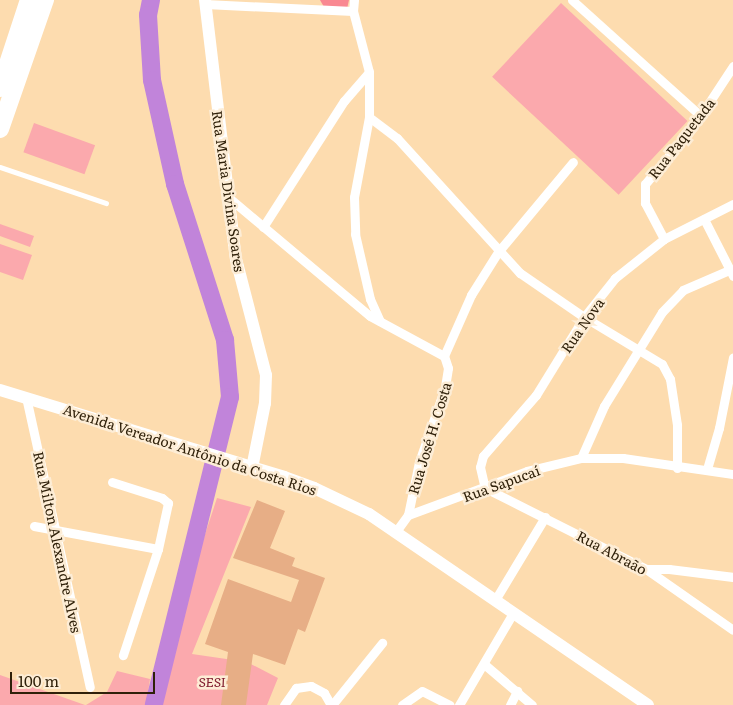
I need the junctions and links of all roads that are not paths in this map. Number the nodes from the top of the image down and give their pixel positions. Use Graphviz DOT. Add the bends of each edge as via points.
graph roads {
  1 [pos="29,0"];
  2 [pos="45,0"];
  3 [pos="354,0"];
  4 [pos="572,0"];
  5 [pos="205,2"];
  6 [pos="353,11"];
  7 [pos="733,66"];
  8 [pos="369,72"];
  9 [pos="0,88"];
  10 [pos="701,116"];
  11 [pos="369,117"];
  12 [pos="0,129"];
  13 [pos="573,162"];
  14 [pos="0,167"];
  15 [pos="226,196"];
  16 [pos="106,203"];
  17 [pos="733,204"];
  18 [pos="704,219"];
  19 [pos="263,227"];
  20 [pos="664,239"];
  21 [pos="498,252"];
  22 [pos="731,273"];
  23 [pos="584,318"];
  24 [pos="380,321"];
  25 [pos="637,348"];
  26 [pos="444,356"];
  27 [pos="733,357"];
  28 [pos="0,390"];
  29 [pos="26,397"];
  30 [pos="581,458"];
  31 [pos="246,466"];
  32 [pos="677,468"];
  33 [pos="707,469"];
  34 [pos="733,474"];
  35 [pos="112,482"];
  36 [pos="485,488"];
  37 [pos="408,515"];
  38 [pos="545,517"];
  39 [pos="34,526"];
  40 [pos="55,528"];
  41 [pos="397,530"];
  42 [pos="158,549"];
  43 [pos="646,569"];
  44 [pos="733,577"];
  45 [pos="495,600"];
  46 [pos="513,613"];
  47 [pos="733,630"];
  48 [pos="382,643"];
  49 [pos="123,655"];
  50 [pos="484,664"];
  51 [pos="90,687"];
  52 [pos="517,691"];
  53 [pos="284,705"];
  54 [pos="332,705"];
  55 [pos="402,705"];
  56 [pos="450,705"];
  57 [pos="459,705"];
  58 [pos="510,705"];
  59 [pos="532,705"];
  60 [pos="648,705"];
  1 -- 9 [label="highway"];
  2 -- 12 [label="highway"];
  3 -- 6 [label="street"];
  4 -- 10 [label="street"];
  5 -- 6 [label="street"];
  5 -- 15 [label="main road, Rua Maria Divina Soares"];
  6 -- 8 [label="street"];
  7 -- 10 [label="street, Rua Paquetada"];
  8 -- 11 [label="street"];
  8 -- 19 [label="street" via="344,101"];
  10 -- 20 [label="street, Rua Paquetada" via="643,191 645,203"];
  11 -- 21 [label="street" via="397,138"];
  11 -- 24 [label="street" via="354,197 355,234 370,299"];
  13 -- 21 [label="street, Rua José H. Costa"];
  14 -- 16 [label="lane"];
  15 -- 19 [label="street"];
  15 -- 31 [label="main road, Rua Maria Divina Soares" via="236,259 266,375 265,403"];
  17 -- 18 [label="street, Rua Nova"];
  18 -- 20 [label="street, Rua Nova"];
  18 -- 22 [label="street"];
  19 -- 24 [label="street"];
  20 -- 23 [label="street, Rua Nova" via="615,278"];
  21 -- 23 [label="street" via="520,273"];
  21 -- 26 [label="street, Rua José H. Costa" via="471,295"];
  22 -- 25 [label="street" via="683,290 662,312"];
  23 -- 25 [label="street"];
  23 -- 36 [label="street, Rua Nova" via="536,395 483,456 480,467"];
  24 -- 26 [label="street"];
  25 -- 30 [label="street" via="604,406"];
  25 -- 32 [label="street" via="662,364 670,379"];
  26 -- 37 [label="street, Rua José H. Costa" via="448,368 445,387 419,462"];
  27 -- 33 [label="street"];
  28 -- 29 [label="main road, Avenida Vereador Antônio da Costa Rios"];
  29 -- 31 [label="main road, Avenida Vereador Antônio da Costa Rios"];
  29 -- 40 [label="street, Rua Milton Alexandre Alves"];
  30 -- 32 [label="street, Rua Sapucaí" via="623,458"];
  30 -- 36 [label="street, Rua Sapucaí" via="527,471"];
  31 -- 41 [label="main road, Avenida Vereador Antônio da Costa Rios" via="314,488"];
  32 -- 33 [label="street, Rua Sapucaí"];
  33 -- 34 [label="street, Rua Sapucaí"];
  35 -- 42 [label="street" via="167,500 168,510"];
  36 -- 37 [label="street, Rua Sapucaí"];
  36 -- 38 [label="street, Rua Abraão"];
  37 -- 41 [label="street"];
  38 -- 43 [label="street, Rua Abraão"];
  38 -- 45 [label="street"];
  39 -- 40 [label="street"];
  40 -- 42 [label="street"];
  40 -- 51 [label="street, Rua Milton Alexandre Alves"];
  41 -- 45 [label="main road, Avenida Vereador Antônio da Costa Rios"];
  42 -- 49 [label="street"];
  43 -- 44 [label="street"];
  43 -- 47 [label="street, Rua Abraão"];
  45 -- 46 [label="main road, Avenida Vereador Antônio da Costa Rios"];
  46 -- 50 [label="street"];
  46 -- 60 [label="main road, Avenida Vereador Antônio da Costa Rios"];
  48 -- 54 [label="street"];
  50 -- 52 [label="street"];
  50 -- 57 [label="street"];
  52 -- 58 [label="street"];
  52 -- 59 [label="street"];
  53 -- 54 [label="street" via="296,688 311,686 324,693"];
  55 -- 56 [label="street" via="422,691"];
}
